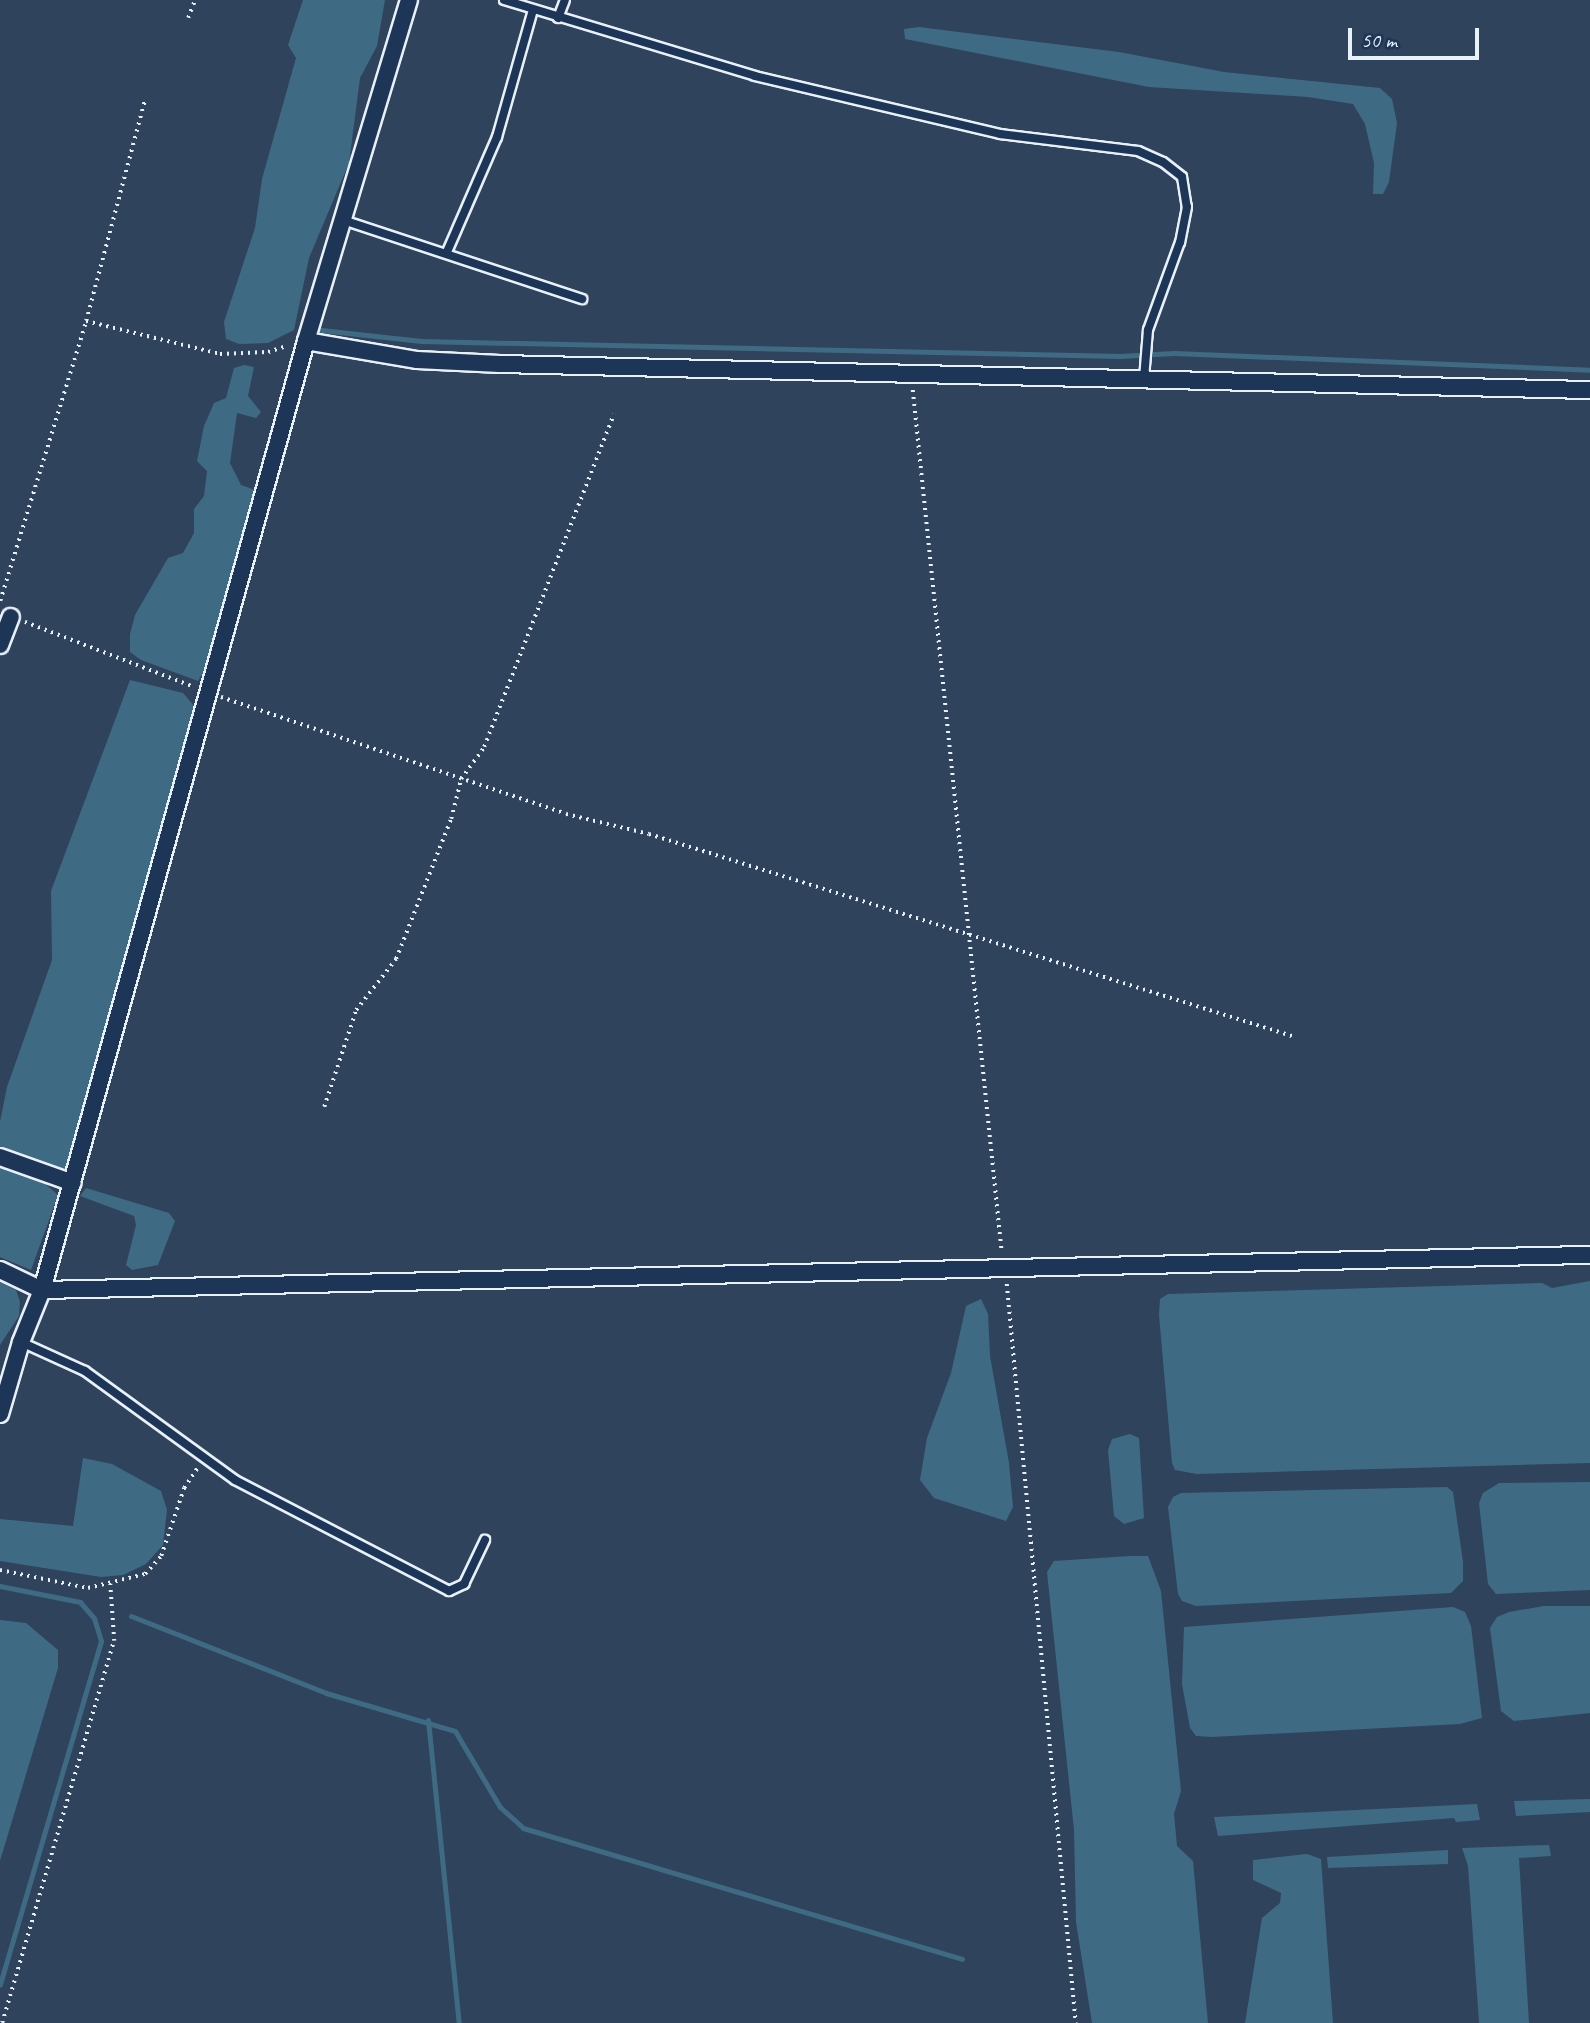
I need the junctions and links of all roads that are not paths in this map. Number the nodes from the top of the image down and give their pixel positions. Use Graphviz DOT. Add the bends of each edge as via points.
graph roads {
  1 [pos="409,0"];
  2 [pos="504,0"];
  3 [pos="565,0"];
  4 [pos="533,9"];
  5 [pos="558,18"];
  6 [pos="342,219"];
  7 [pos="447,252"];
  8 [pos="582,299"];
  9 [pos="306,341"];
  10 [pos="1145,371"];
  11 [pos="1590,390"];
  12 [pos="11,617"];
  13 [pos="0,645"];
  14 [pos="0,1157"];
  15 [pos="73,1182"];
  16 [pos="1590,1255"];
  17 [pos="0,1270"];
  18 [pos="42,1290"];
  19 [pos="20,1342"];
  20 [pos="0,1414"];
  21 [pos="485,1540"];
  1 -- 6 [label="street"];
  2 -- 4 [label="lane"];
  3 -- 5 [label="lane"];
  4 -- 5 [label="lane"];
  4 -- 7 [label="lane" via="497,137"];
  5 -- 10 [label="lane" via="781,83 1000,134 1138,151 1163,162 1182,177 1187,207 1147,346"];
  6 -- 7 [label="lane"];
  6 -- 9 [label="street"];
  7 -- 8 [label="lane" via="512,274 526,284"];
  9 -- 10 [label="street" via="417,360 912,373"];
  9 -- 15 [label="street"];
  10 -- 11 [label="street"];
  12 -- 13 [label="street"];
  14 -- 15 [label="street"];
  15 -- 18 [label="street"];
  16 -- 18 [label="street"];
  17 -- 18 [label="street"];
  18 -- 19 [label="street"];
  19 -- 20 [label="street"];
  19 -- 21 [label="lane" via="85,1371 203,1459 449,1591 464,1584"];
}
